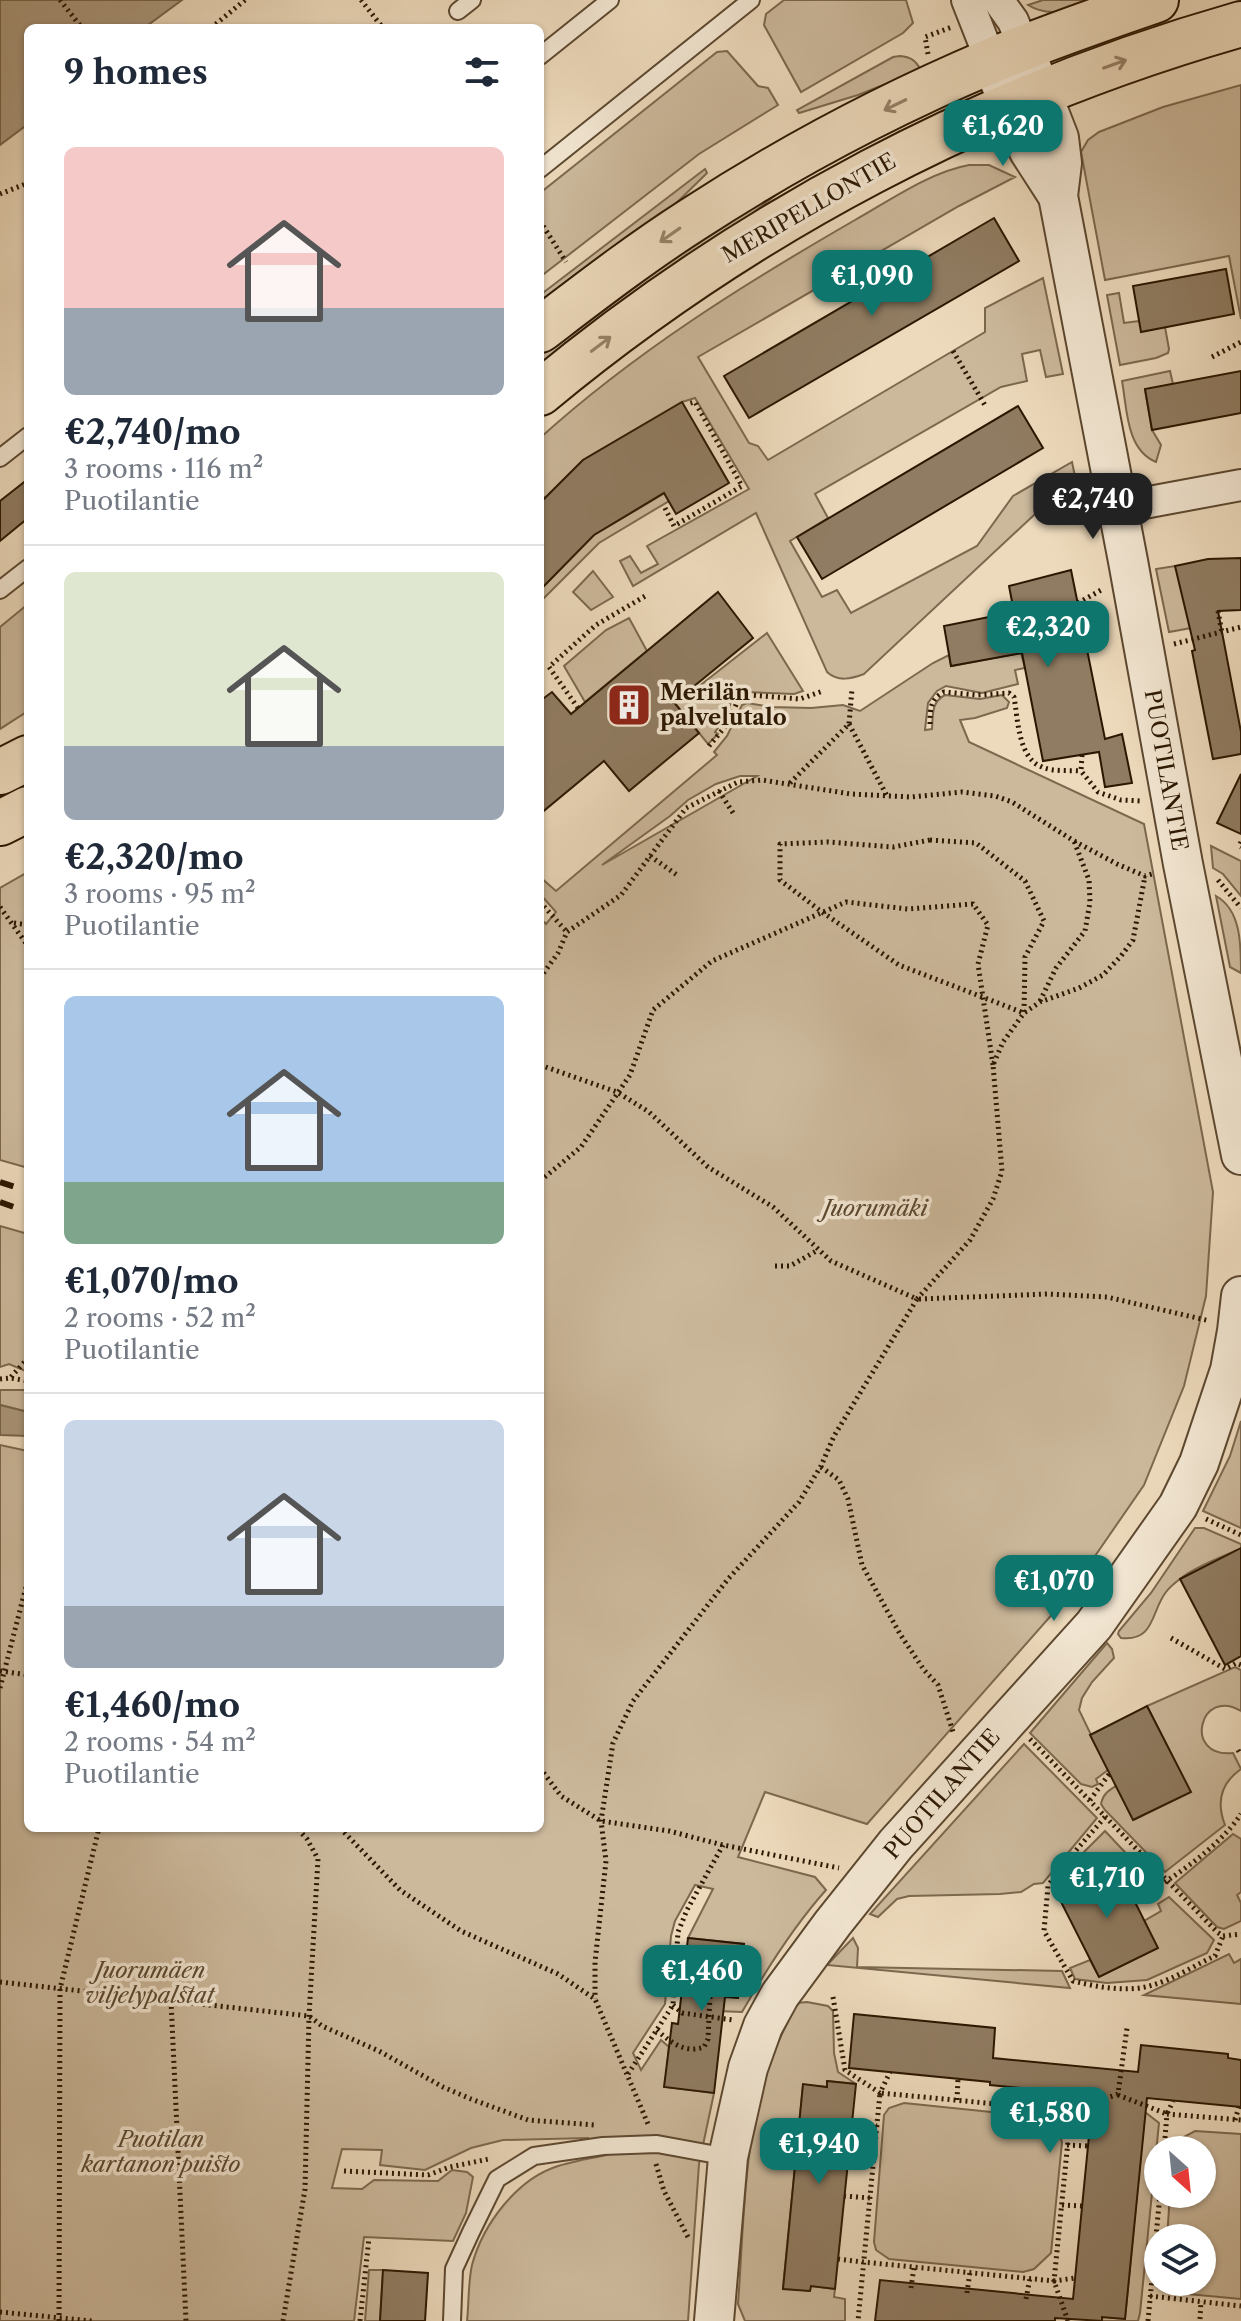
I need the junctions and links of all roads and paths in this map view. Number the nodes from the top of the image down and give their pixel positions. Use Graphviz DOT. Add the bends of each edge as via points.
graph roads {
  1 [pos="60,0"];
  2 [pos="245,0"];
  3 [pos="361,0"];
  4 [pos="472,0"];
  5 [pos="610,0"];
  6 [pos="967,0"];
  7 [pos="998,0"];
  8 [pos="1156,0"];
  9 [pos="741,3"];
  10 [pos="458,11"];
  11 [pos="79,24"];
  12 [pos="216,24"];
  13 [pos="380,24"];
  14 [pos="1241,24"];
  15 [pos="544,53"];
  16 [pos="1007,54"];
  17 [pos="1026,99"];
  18 [pos="544,166"];
  19 [pos="24,185"];
  20 [pos="0,194"];
  21 [pos="544,227"];
  22 [pos="566,262"];
  23 [pos="544,327"];
  24 [pos="1241,342"];
  25 [pos="953,351"];
  26 [pos="1212,357"];
  27 [pos="544,390"];
  28 [pos="687,404"];
  29 [pos="986,407"];
  30 [pos="24,439"];
  31 [pos="0,458"];
  32 [pos="1241,485"];
  33 [pos="665,508"];
  34 [pos="1117,508"];
  35 [pos="24,571"];
  36 [pos="1111,585"];
  37 [pos="0,590"];
  38 [pos="647,595"];
  39 [pos="1078,603"];
  40 [pos="1218,611"];
  41 [pos="1241,627"];
  42 [pos="1222,633"];
  43 [pos="1165,646"];
  44 [pos="852,689"];
  45 [pos="823,691"];
  46 [pos="724,693"];
  47 [pos="740,695"];
  48 [pos="578,708"];
  49 [pos="849,724"];
  50 [pos="930,724"];
  51 [pos="709,746"];
  52 [pos="1082,755"];
  53 [pos="24,760"];
  54 [pos="1081,771"];
  55 [pos="0,772"];
  56 [pos="789,784"];
  57 [pos="719,791"];
  58 [pos="887,796"];
  59 [pos="1151,801"];
  60 [pos="24,811"];
  61 [pos="735,816"];
  62 [pos="0,823"];
  63 [pos="1074,841"];
  64 [pos="650,856"];
  65 [pos="1161,867"];
  66 [pos="677,875"];
  67 [pos="1145,876"];
  68 [pos="1214,877"];
  69 [pos="544,906"];
  70 [pos="0,907"];
  71 [pos="1241,908"];
  72 [pos="822,912"];
  73 [pos="13,923"];
  74 [pos="24,924"];
  75 [pos="567,932"];
  76 [pos="24,940"];
  77 [pos="544,972"];
  78 [pos="983,997"];
  79 [pos="1040,1002"];
  80 [pos="1024,1013"];
  81 [pos="993,1065"];
  82 [pos="544,1066"];
  83 [pos="617,1092"];
  84 [pos="1241,1155"];
  85 [pos="544,1178"];
  86 [pos="818,1250"];
  87 [pos="775,1266"];
  88 [pos="1241,1296"];
  89 [pos="917,1299"];
  90 [pos="1214,1323"];
  91 [pos="24,1362"];
  92 [pos="10,1378"];
  93 [pos="0,1379"];
  94 [pos="24,1380"];
  95 [pos="821,1466"];
  96 [pos="1195,1515"];
  97 [pos="1241,1535"];
  98 [pos="24,1593"];
  99 [pos="1171,1638"];
  100 [pos="1241,1665"];
  101 [pos="2,1671"];
  102 [pos="24,1674"];
  103 [pos="0,1688"];
  104 [pos="1024,1733"];
  105 [pos="957,1743"];
  106 [pos="544,1773"];
  107 [pos="1110,1773"];
  108 [pos="1090,1800"];
  109 [pos="1241,1814"];
  110 [pos="1105,1817"];
  111 [pos="601,1821"];
  112 [pos="98,1832"];
  113 [pos="301,1832"];
  114 [pos="344,1832"];
  115 [pos="723,1845"];
  116 [pos="848,1870"];
  117 [pos="1166,1882"];
  118 [pos="1134,1901"];
  119 [pos="1241,1934"];
  120 [pos="1223,1936"];
  121 [pos="675,1965"];
  122 [pos="685,1966"];
  123 [pos="0,1982"];
  124 [pos="60,1989"];
  125 [pos="710,1995"];
  126 [pos="833,1997"];
  127 [pos="595,1999"];
  128 [pos="171,2001"];
  129 [pos="673,2005"];
  130 [pos="309,2016"];
  131 [pos="710,2016"];
  132 [pos="725,2018"];
  133 [pos="1127,2028"];
  134 [pos="657,2030"];
  135 [pos="890,2072"];
  136 [pos="628,2074"];
  137 [pos="958,2079"];
  138 [pos="880,2093"];
  139 [pos="1118,2094"];
  140 [pos="957,2100"];
  141 [pos="1173,2101"];
  142 [pos="1239,2107"];
  143 [pos="1071,2111"];
  144 [pos="1167,2114"];
  145 [pos="1238,2120"];
  146 [pos="852,2123"];
  147 [pos="877,2126"];
  148 [pos="601,2127"];
  149 [pos="1165,2136"];
  150 [pos="657,2144"];
  151 [pos="1067,2145"];
  152 [pos="1088,2146"];
  153 [pos="534,2156"];
  154 [pos="728,2157"];
  155 [pos="344,2171"];
  156 [pos="844,2196"];
  157 [pos="870,2198"];
  158 [pos="1062,2205"];
  159 [pos="1082,2206"];
  160 [pos="369,2238"];
  161 [pos="693,2247"];
  162 [pos="838,2259"];
  163 [pos="863,2262"];
  164 [pos="914,2267"];
  165 [pos="970,2272"];
  166 [pos="1030,2278"];
  167 [pos="1075,2278"];
  168 [pos="1054,2281"];
  169 [pos="911,2288"];
  170 [pos="967,2293"];
  171 [pos="1150,2296"];
  172 [pos="1026,2299"];
  173 [pos="1201,2301"];
  174 [pos="1241,2306"];
  175 [pos="0,2312"];
  176 [pos="59,2319"];
  177 [pos="1200,2319"];
  178 [pos="92,2321"];
  179 [pos="186,2321"];
  180 [pos="283,2321"];
  181 [pos="360,2321"];
  182 [pos="452,2321"];
  183 [pos="714,2321"];
  184 [pos="858,2321"];
  185 [pos="1068,2321"];
  186 [pos="1148,2321"];
  1 -- 11 [label="path"];
  2 -- 12 [label="path"];
  3 -- 13 [label="path"];
  4 -- 10 [label="lane"];
  5 -- 15 [label="lane"];
  6 -- 16 [label="street"];
  7 -- 16 [label="street" via="1013,21"];
  8 -- 16 [label="main road"];
  9 -- 18 [label="lane"];
  17 -- 14 [label="main road, MERIPELLONTIE, one-way" via="1141,54"];
  16 -- 17 [label="street, PUOTILANTIE"];
  16 -- 23 [label="main road, one-way" via="842,132 747,186"];
  27 -- 17 [label="main road, MERIPELLONTIE, one-way" via="646,310 777,223 900,156"];
  17 -- 34 [label="street, PUOTILANTIE" via="1029,151 1058,196"];
  19 -- 20 [label="path"];
  21 -- 22 [label="path"];
  24 -- 26 [label="path"];
  25 -- 29 [label="path"];
  28 -- 33 [label="path" via="695,402 742,486 674,526"];
  30 -- 31 [label="lane"];
  32 -- 34 [label="street"];
  34 -- 84 [label="street, PUOTILANTIE"];
  35 -- 37 [label="lane"];
  36 -- 39 [label="path"];
  38 -- 48 [label="path" via="596,625 549,667"];
  40 -- 42 [label="path"];
  41 -- 42 [label="path"];
  42 -- 43 [label="path"];
  44 -- 49 [label="path"];
  45 -- 47 [label="path" via="800,699"];
  46 -- 47 [label="path"];
  47 -- 51 [label="path" via="729,722"];
  49 -- 56 [label="path"];
  49 -- 58 [label="path"];
  50 -- 54 [label="path" via="930,707 944,692 1009,693 1024,749 1033,762"];
  52 -- 54 [label="path"];
  53 -- 55 [label="main road"];
  54 -- 59 [label="path" via="1098,792 1121,800"];
  56 -- 57 [label="path" via="738,782"];
  56 -- 58 [label="path"];
  57 -- 61 [label="path"];
  57 -- 64 [label="path" via="686,808"];
  58 -- 63 [label="path" via="995,796"];
  60 -- 62 [label="main road"];
  63 -- 67 [label="path"];
  63 -- 79 [label="path" via="1089,880 1085,931 1056,968"];
  64 -- 66 [label="path"];
  64 -- 75 [label="path" via="621,895"];
  65 -- 67 [label="path"];
  67 -- 79 [label="path" via="1133,940 1121,956 1103,975"];
  68 -- 71 [label="path"];
  69 -- 75 [label="path"];
  70 -- 73 [label="path"];
  72 -- 78 [label="path" via="899,965"];
  72 -- 78 [label="path" via="846,902 908,909 973,904 988,925 978,964"];
  72 -- 80 [label="path" via="780,880 780,844 976,843 1025,881 1044,921 1025,957"];
  72 -- 83 [label="path" via="712,961 653,1010 630,1075"];
  73 -- 74 [label="path"];
  73 -- 76 [label="path"];
  75 -- 77 [label="path"];
  78 -- 80 [label="path"];
  78 -- 81 [label="path"];
  79 -- 80 [label="path"];
  80 -- 81 [label="path"];
  81 -- 89 [label="path" via="1002,1171 993,1199 970,1240"];
  82 -- 83 [label="path"];
  83 -- 85 [label="path" via="581,1147"];
  83 -- 86 [label="path" via="649,1112 708,1167 773,1207"];
  86 -- 87 [label="path" via="790,1266"];
  86 -- 89 [label="path" via="831,1261"];
  88 -- 154 [label="street, PUOTILANTIE" via="1230,1370 1199,1463 1178,1506 1094,1625 896,1844 787,1985 763,2026 748,2068"];
  89 -- 90 [label="path" via="1107,1297"];
  89 -- 95 [label="path"];
  91 -- 92 [label="path"];
  92 -- 93 [label="path"];
  92 -- 94 [label="path"];
  95 -- 105 [label="path" via="839,1480 862,1565 900,1634 938,1685"];
  95 -- 111 [label="path" via="799,1502 728,1579 633,1701 613,1743"];
  96 -- 97 [label="path"];
  98 -- 101 [label="path"];
  99 -- 100 [label="path" via="1225,1669"];
  101 -- 102 [label="path"];
  101 -- 103 [label="path"];
  104 -- 108 [label="path"];
  106 -- 111 [label="path" via="561,1796"];
  107 -- 108 [label="path"];
  108 -- 110 [label="path"];
  109 -- 117 [label="path" via="1230,1831"];
  110 -- 117 [label="path"];
  110 -- 120 [label="path" via="1048,1886 1044,1931 1073,1981 1127,1989 1153,1985 1215,1956"];
  111 -- 115 [label="path"];
  111 -- 127 [label="path" via="606,1861"];
  112 -- 124 [label="path"];
  113 -- 130 [label="path" via="318,1859"];
  114 -- 127 [label="path" via="400,1890 461,1931 558,1974"];
  115 -- 116 [label="path"];
  115 -- 121 [label="path" via="678,1932"];
  117 -- 118 [label="path"];
  117 -- 120 [label="path"];
  119 -- 120 [label="path"];
  121 -- 122 [label="path"];
  121 -- 129 [label="path"];
  123 -- 124 [label="path"];
  124 -- 128 [label="path"];
  124 -- 176 [label="path"];
  125 -- 131 [label="path"];
  126 -- 138 [label="path" via="845,2070"];
  127 -- 136 [label="path"];
  128 -- 130 [label="path"];
  128 -- 179 [label="path"];
  129 -- 131 [label="path" via="682,2013"];
  129 -- 134 [label="path"];
  130 -- 148 [label="path" via="471,2099 528,2120"];
  130 -- 180 [label="path" via="305,2189"];
  131 -- 132 [label="path"];
  131 -- 134 [label="path" via="708,2039 697,2050 674,2044"];
  133 -- 139 [label="path"];
  134 -- 136 [label="path"];
  135 -- 138 [label="path"];
  136 -- 150 [label="path"];
  137 -- 140 [label="path"];
  138 -- 140 [label="path"];
  138 -- 147 [label="path"];
  139 -- 143 [label="path"];
  139 -- 144 [label="path"];
  140 -- 143 [label="path"];
  141 -- 144 [label="path"];
  142 -- 145 [label="path"];
  143 -- 151 [label="path"];
  144 -- 145 [label="path"];
  144 -- 149 [label="path"];
  146 -- 147 [label="path"];
  147 -- 157 [label="path"];
  150 -- 153 [label="lane"];
  150 -- 154 [label="lane"];
  150 -- 161 [label="path" via="654,2157 664,2191"];
  151 -- 152 [label="path"];
  151 -- 158 [label="path"];
  153 -- 155 [label="path" via="489,2159 428,2175"];
  153 -- 182 [label="lane" via="497,2179 454,2269"];
  154 -- 183 [label="street, PUOTILANTIE"];
  156 -- 157 [label="path"];
  157 -- 163 [label="path"];
  158 -- 159 [label="path"];
  158 -- 168 [label="path"];
  160 -- 181 [label="path"];
  162 -- 163 [label="path"];
  163 -- 164 [label="path"];
  163 -- 184 [label="path"];
  164 -- 165 [label="path"];
  164 -- 169 [label="path"];
  165 -- 166 [label="path"];
  165 -- 170 [label="path"];
  166 -- 168 [label="path"];
  166 -- 172 [label="path"];
  167 -- 168 [label="path"];
  168 -- 185 [label="path"];
  171 -- 173 [label="path"];
  171 -- 186 [label="path"];
  173 -- 174 [label="path"];
  173 -- 177 [label="path"];
  175 -- 176 [label="path"];
  176 -- 178 [label="path"];
}
